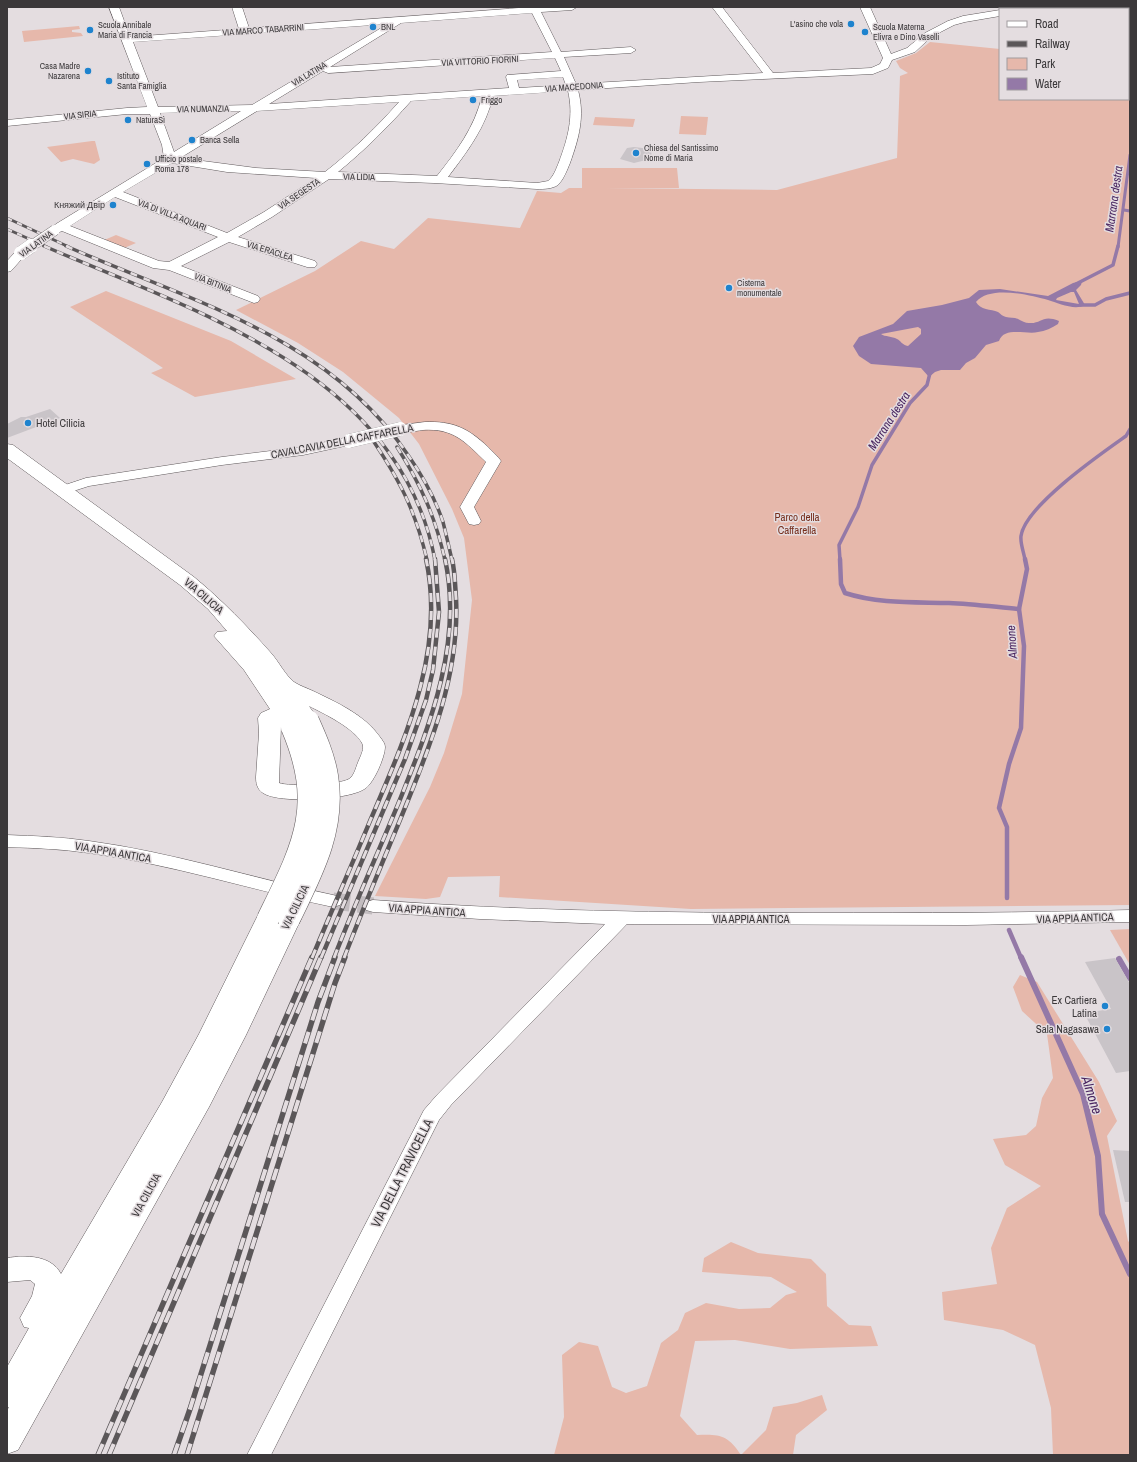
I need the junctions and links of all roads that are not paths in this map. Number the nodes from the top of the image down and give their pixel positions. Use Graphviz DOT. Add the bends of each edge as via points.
graph roads {
  1 [pos="114,7"];
  2 [pos="237,7"];
  3 [pos="572,7"];
  4 [pos="717,7"];
  5 [pos="865,7"];
  6 [pos="978,7"];
  7 [pos="421,8"];
  8 [pos="410,10"];
  9 [pos="535,10"];
  10 [pos="999,12"];
  11 [pos="999,12"];
  12 [pos="399,20"];
  13 [pos="245,31"];
  14 [pos="126,40"];
  15 [pos="631,50"];
  16 [pos="558,56"];
  17 [pos="888,58"];
  18 [pos="328,70"];
  19 [pos="566,74"];
  20 [pos="770,75"];
  21 [pos="572,87"];
  22 [pos="515,91"];
  23 [pos="488,93"];
  24 [pos="408,98"];
  25 [pos="254,108"];
  26 [pos="153,110"];
  27 [pos="7,123"];
  28 [pos="197,142"];
  29 [pos="167,144"];
  30 [pos="170,159"];
  31 [pos="326,176"];
  32 [pos="440,179"];
  33 [pos="114,193"];
  34 [pos="61,226"];
  35 [pos="229,238"];
  36 [pos="15,253"];
  37 [pos="311,264"];
  38 [pos="171,266"];
  39 [pos="7,268"];
  40 [pos="254,299"];
  41 [pos="7,449"];
  42 [pos="7,463"];
  43 [pos="64,490"];
  44 [pos="474,521"];
  45 [pos="286,686"];
  46 [pos="294,720"];
  47 [pos="7,841"];
  48 [pos="334,901"];
  49 [pos="373,906"];
  50 [pos="1130,916"];
  51 [pos="622,918"];
  52 [pos="278,919"];
  53 [pos="7,1270"];
  54 [pos="54,1357"];
  55 [pos="7,1368"];
  56 [pos="7,1395"];
  57 [pos="7,1440"];
  58 [pos="16,1455"];
  59 [pos="259,1455"];
  1 -- 14 [label="street"];
  2 -- 13 [label="street"];
  3 -- 9 [label="street, VIA MARCO TABARRINI"];
  4 -- 20 [label="street"];
  5 -- 17 [label="street"];
  6 -- 11 [label="street"];
  7 -- 8 [label="street, VIA LATINA"];
  8 -- 12 [label="street, VIA LATINA"];
  9 -- 12 [label="street, VIA MARCO TABARRINI"];
  9 -- 16 [label="street"];
  10 -- 17 [label="street" via="951,23 928,35 911,50"];
  12 -- 13 [label="street, VIA MARCO TABARRINI"];
  12 -- 25 [label="street, VIA LATINA"];
  13 -- 14 [label="street, VIA MARCO TABARRINI"];
  14 -- 26 [label="street"];
  15 -- 16 [label="street, VIA VITTORIO FIORINI"];
  16 -- 18 [label="street, VIA VITTORIO FIORINI"];
  16 -- 19 [label="street"];
  17 -- 20 [label="street, VIA MACEDONIA" via="884,66 875,70"];
  19 -- 21 [label="street"];
  19 -- 22 [label="street" via="511,77"];
  20 -- 21 [label="street, VIA MACEDONIA"];
  21 -- 22 [label="street, VIA MACEDONIA"];
  21 -- 32 [label="street, VIA LIDIA" via="576,107 575,130 557,180 549,185 537,186"];
  22 -- 23 [label="street, VIA MACEDONIA"];
  23 -- 24 [label="street, VIA MACEDONIA"];
  23 -- 32 [label="street" via="484,110 474,130"];
  24 -- 25 [label="street, VIA MACEDONIA"];
  24 -- 31 [label="street, VIA SEGESTA" via="376,136"];
  25 -- 26 [label="street, VIA NUMANZIA"];
  25 -- 28 [label="street, VIA LATINA"];
  26 -- 27 [label="street, VIA SIRIA" via="117,111"];
  26 -- 29 [label="street"];
  28 -- 29 [label="street"];
  28 -- 30 [label="street, VIA LATINA"];
  29 -- 30 [label="street"];
  30 -- 31 [label="street, VIA LIDIA" via="246,170"];
  30 -- 33 [label="street, VIA LATINA"];
  31 -- 32 [label="street, VIA LIDIA"];
  31 -- 35 [label="street, VIA SEGESTA"];
  33 -- 34 [label="street, VIA LATINA"];
  33 -- 35 [label="street, VIA DI VILLA AQUARI"];
  34 -- 36 [label="street, VIA LATINA, bridge"];
  34 -- 38 [label="street, VIA BITINIA" via="157,265"];
  35 -- 37 [label="street, VIA ERACLEA"];
  35 -- 38 [label="street, VIA SEGESTA"];
  36 -- 39 [label="street, VIA LATINA" via="14,262"];
  38 -- 40 [label="street, VIA BITINIA"];
  41 -- 43 [label="main road, VIA CILICIA"];
  42 -- 46 [label="main road, VIA CILICIA" via="169,585 204,615 251,666"];
  43 -- 44 [label="street, CAVALCAVIA DELLA CAFFARELLA, bridge" via="86,482 303,451 400,429 429,426 452,428 466,435 494,461 467,507"];
  43 -- 45 [label="main road, VIA CILICIA" via="187,581 215,605 265,659"];
  45 -- 46 [label="main road, VIA CILICIA"];
  45 -- 46 [label="main road" via="320,702 353,723 370,738 374,751 360,781 353,786 301,792 281,792 270,788 267,784 269,718"];
  46 -- 52 [label="main road, VIA CILICIA, bridge" via="308,775 308,822"];
  47 -- 48 [label="street, VIA APPIA ANTICA" via="44,841 124,853"];
  49 -- 51 [label="street, VIA APPIA ANTICA" via="435,911"];
  50 -- 51 [label="street, VIA APPIA ANTICA" via="1037,919"];
  51 -- 59 [label="street, VIA DELLA TRAVICELLA" via="431,1116"];
  52 -- 54 [label="main road, VIA CILICIA" via="233,1035 195,1108"];
  52 -- 56 [label="main road, VIA CILICIA"];
  53 -- 55 [label="main road" via="32,1268 45,1274 49,1280 45,1301"];
  54 -- 57 [label="main road, VIA CILICIA"];
  54 -- 58 [label="main road"];
}
